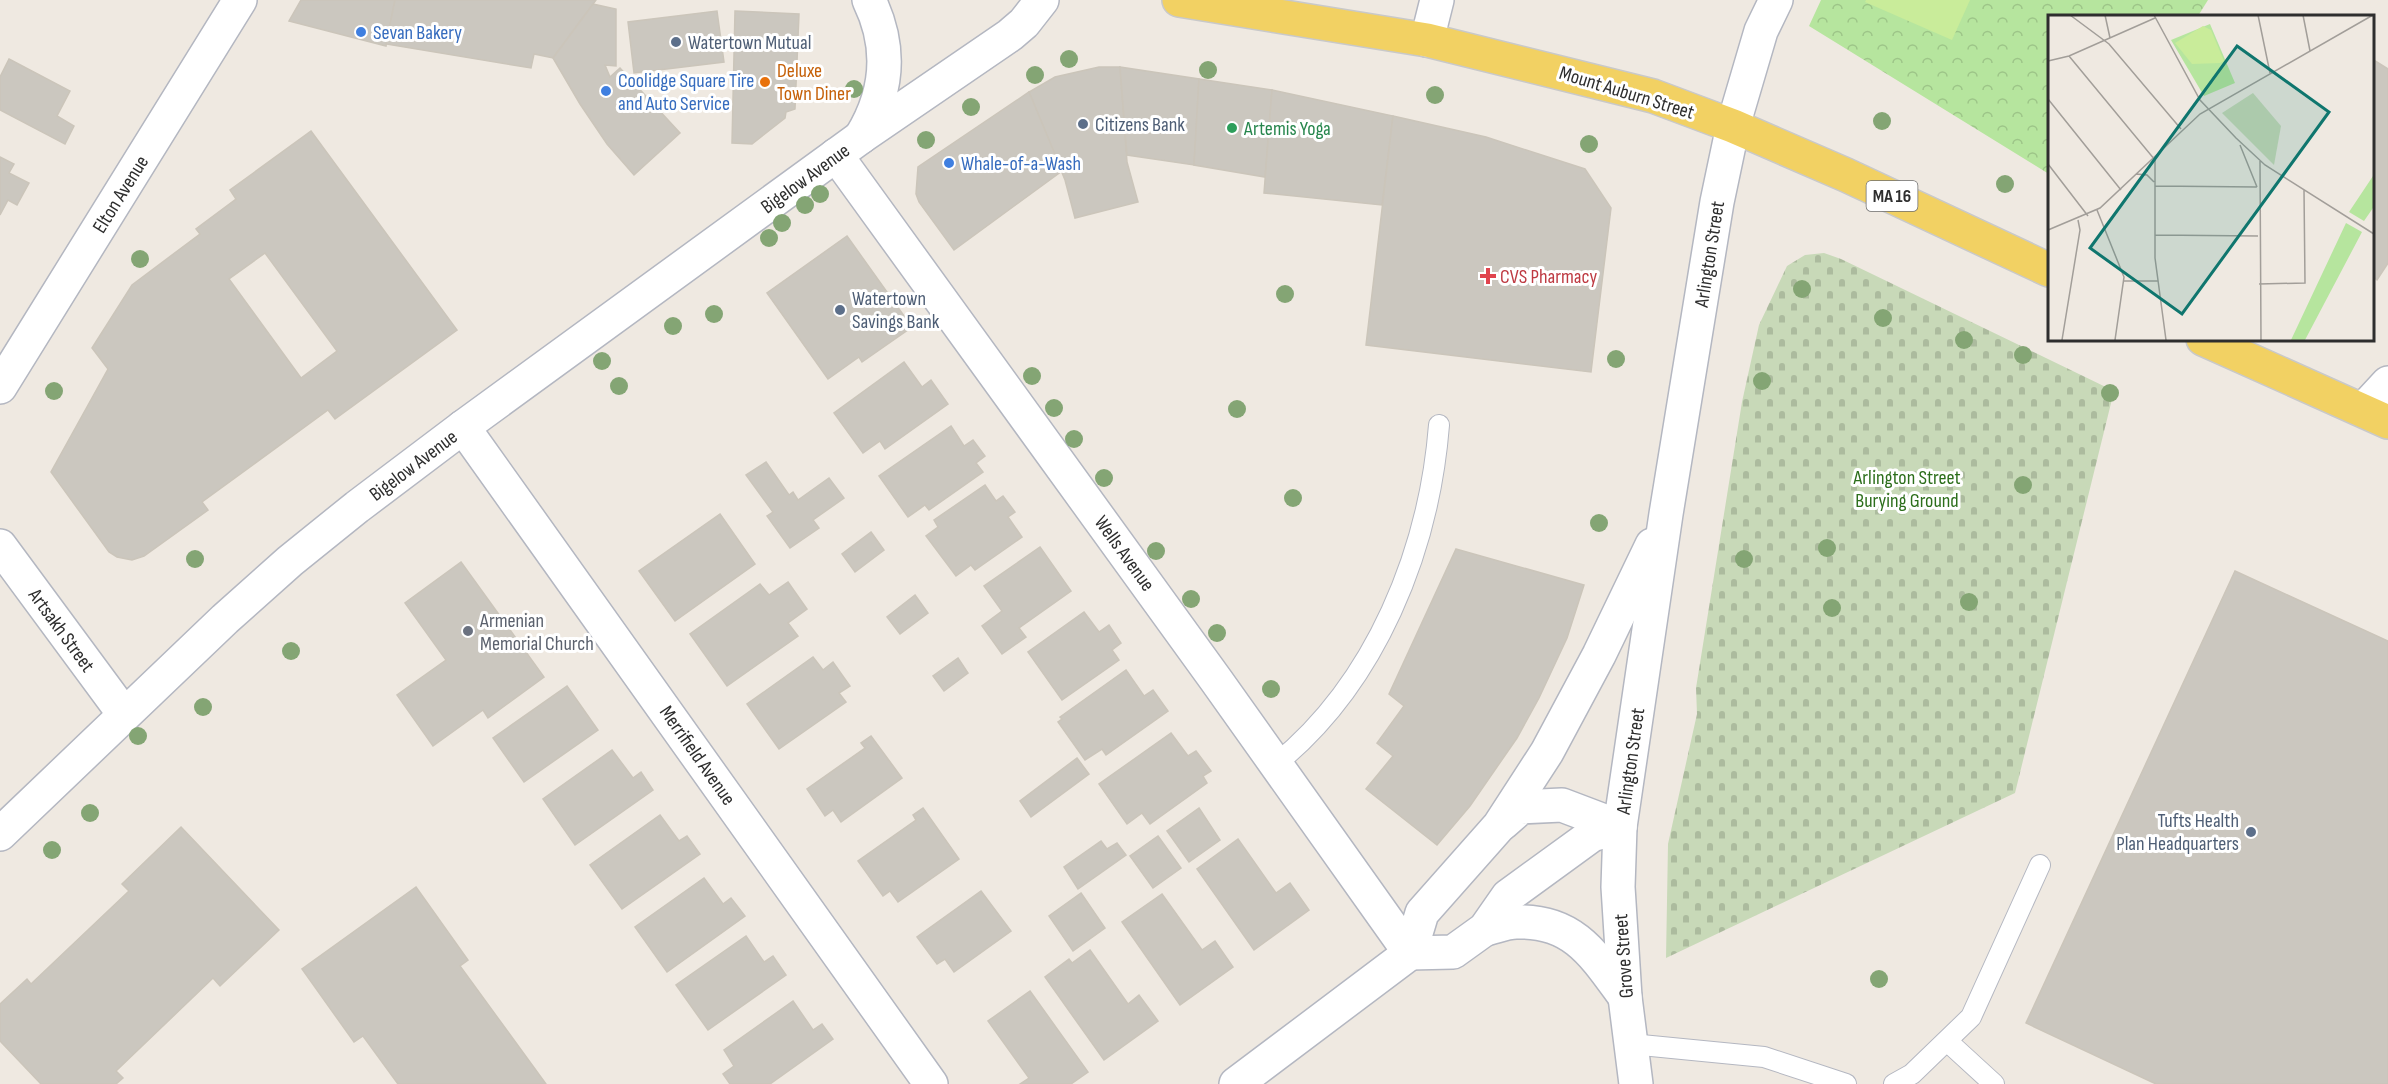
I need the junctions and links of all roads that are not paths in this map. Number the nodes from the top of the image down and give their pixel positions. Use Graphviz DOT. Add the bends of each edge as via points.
graph roads {
  1 [pos="240,0"];
  2 [pos="869,0"];
  3 [pos="1042,0"];
  4 [pos="1179,0"];
  5 [pos="1437,0"];
  6 [pos="1776,0"];
  7 [pos="1427,40"];
  8 [pos="1732,126"];
  9 [pos="849,146"];
  10 [pos="2048,270"];
  11 [pos="2205,340"];
  12 [pos="2388,383"];
  13 [pos="0,387"];
  14 [pos="2376,416"];
  15 [pos="1439,425"];
  16 [pos="463,427"];
  17 [pos="1666,514"];
  18 [pos="0,546"];
  19 [pos="124,714"];
  20 [pos="1276,764"];
  21 [pos="1499,826"];
  22 [pos="1620,827"];
  23 [pos="0,834"];
  24 [pos="2040,865"];
  25 [pos="1485,929"];
  26 [pos="1410,953"];
  27 [pos="1625,997"];
  28 [pos="1947,1041"];
  29 [pos="1631,1044"];
  30 [pos="931,1084"];
  31 [pos="1236,1084"];
  32 [pos="1636,1084"];
  33 [pos="1846,1084"];
  34 [pos="1894,1084"];
  35 [pos="1994,1084"];
  1 -- 13 [label="street, Elton Avenue"];
  2 -- 9 [label="street, Bigelow Avenue" via="880,27 884,84 878,104"];
  3 -- 9 [label="street, Bigelow Avenue" via="1010,35"];
  4 -- 7 [label="main road, Mount Auburn Street / MA 16"];
  5 -- 7 [label="street"];
  6 -- 8 [label="street, Arlington Street" via="1761,31"];
  7 -- 8 [label="main road, Mount Auburn Street / MA 16" via="1653,96"];
  8 -- 10 [label="main road, Mount Auburn Street / MA 16"];
  8 -- 17 [label="street, Arlington Street"];
  9 -- 16 [label="street, Bigelow Avenue"];
  9 -- 20 [label="street, Wells Avenue"];
  11 -- 14 [label="main road"];
  12 -- 14 [label="street"];
  15 -- 20 [label="lane" via="1428,505 1394,607 1360,672 1300,745"];
  16 -- 19 [label="street, Bigelow Avenue" via="290,561"];
  16 -- 30 [label="street, Merrifield Avenue"];
  17 -- 21 [label="street, Arlington Street" via="1599,656 1547,752"];
  17 -- 22 [label="street, Arlington Street"];
  18 -- 19 [label="street, Artsakh Street"];
  19 -- 23 [label="street, Bigelow Avenue"];
  20 -- 26 [label="street, Wells Avenue"];
  21 -- 22 [label="street" via="1521,807 1562,805"];
  21 -- 26 [label="street, Arlington Street" via="1422,913"];
  22 -- 25 [label="street, Arlington Street" via="1592,835 1508,896"];
  22 -- 27 [label="street, Grove Street" via="1618,887"];
  24 -- 28 [label="lane" via="1971,1017"];
  25 -- 26 [label="street, Arlington Street" via="1454,952"];
  25 -- 27 [label="street" via="1515,922 1568,932 1592,953"];
  26 -- 31 [label="street"];
  27 -- 29 [label="street, Grove Street"];
  28 -- 34 [label="lane" via="1912,1074"];
  28 -- 35 [label="lane"];
  29 -- 32 [label="street, Grove Street"];
  29 -- 33 [label="lane" via="1764,1057"];
}
